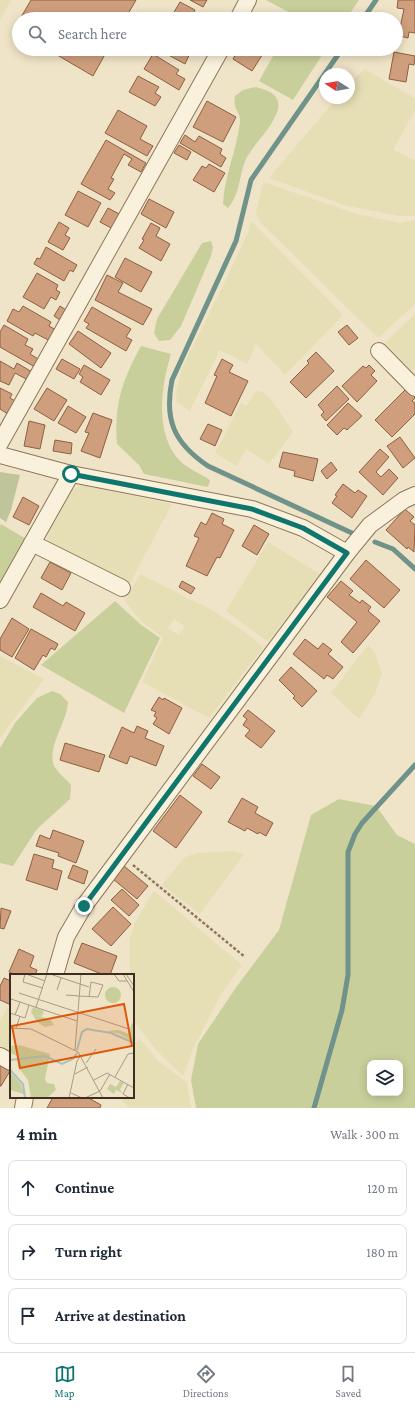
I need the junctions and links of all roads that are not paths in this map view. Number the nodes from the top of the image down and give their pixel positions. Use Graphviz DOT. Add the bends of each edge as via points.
graph roads {
  1 [pos="248,0"];
  2 [pos="242,12"];
  3 [pos="217,56"];
  4 [pos="379,350"];
  5 [pos="415,388"];
  6 [pos="0,443"];
  7 [pos="0,455"];
  8 [pos="71,474"];
  9 [pos="411,502"];
  10 [pos="32,543"];
  11 [pos="347,553"];
  12 [pos="122,588"];
  13 [pos="0,600"];
  14 [pos="55,974"];
  15 [pos="0,1056"];
  16 [pos="10,1061"];
  17 [pos="25,1098"];
  18 [pos="23,1108"];
  1 -- 2 [label="street"];
  3 -- 6 [label="street"];
  4 -- 5 [label="street"];
  7 -- 8 [label="street"];
  8 -- 10 [label="street"];
  8 -- 11 [label="street" via="252,509 303,528"];
  9 -- 11 [label="street" via="370,525"];
  10 -- 12 [label="street"];
  10 -- 13 [label="street"];
  11 -- 14 [label="street" via="84,906 66,937"];
  15 -- 16 [label="street"];
  17 -- 18 [label="street"];
}
